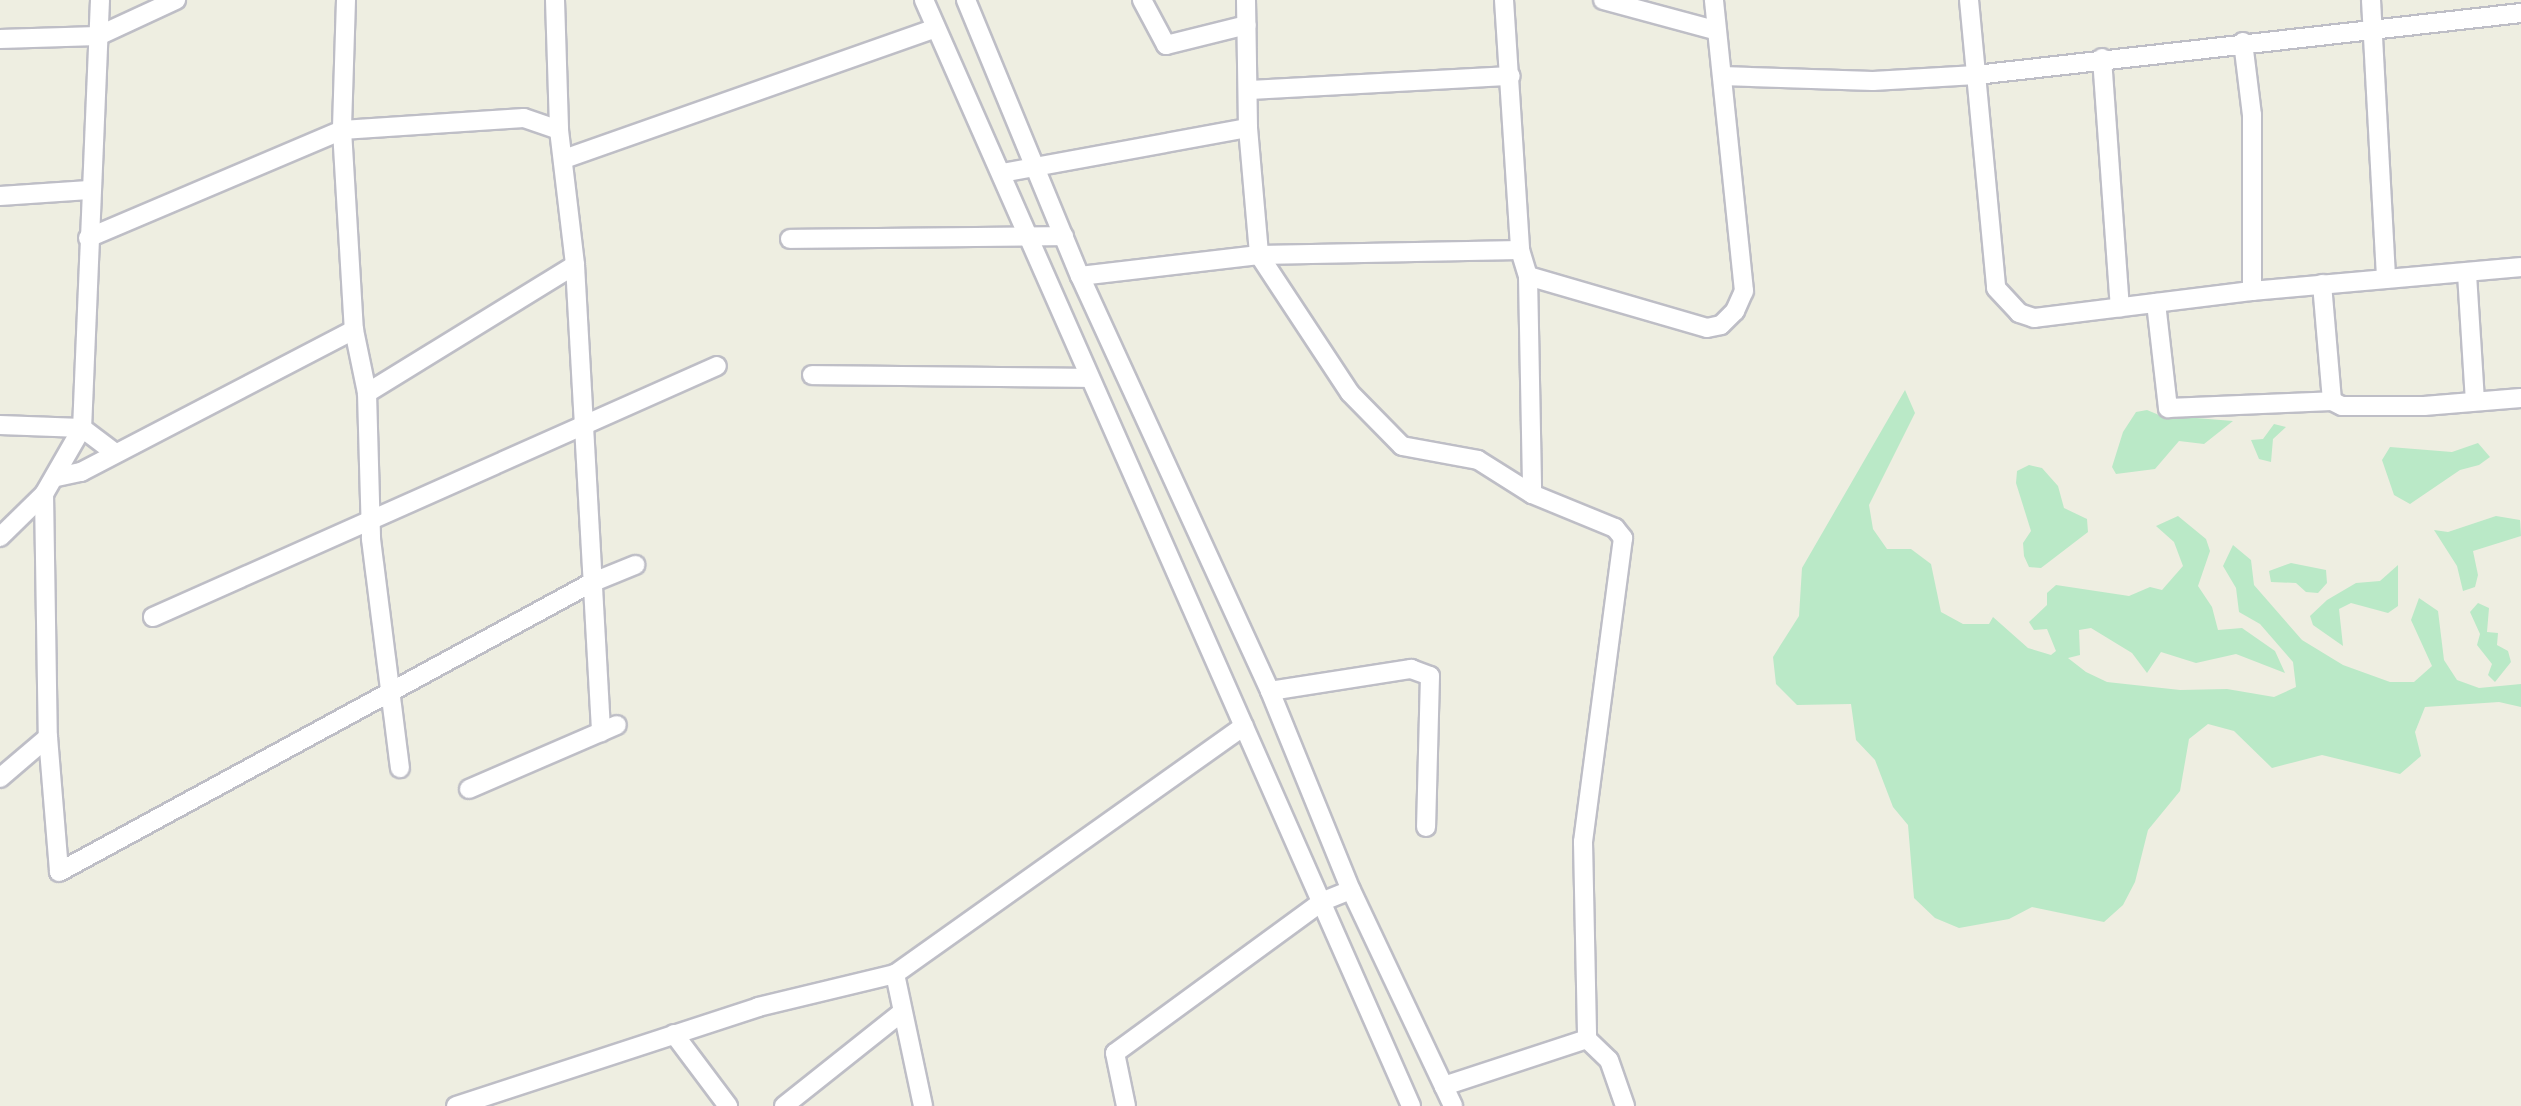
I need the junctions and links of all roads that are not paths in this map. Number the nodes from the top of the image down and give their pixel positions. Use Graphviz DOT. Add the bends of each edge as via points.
graph roads {
  1 [pos="100,0"];
  2 [pos="176,0"];
  3 [pos="346,0"];
  4 [pos="555,0"];
  5 [pos="924,0"];
  6 [pos="966,0"];
  7 [pos="1142,0"];
  8 [pos="1246,0"];
  9 [pos="1504,0"];
  10 [pos="1603,0"];
  11 [pos="1714,0"];
  12 [pos="1969,0"];
  13 [pos="2371,0"];
  14 [pos="2521,13"];
  15 [pos="1247,25"];
  16 [pos="935,28"];
  17 [pos="1714,30"];
  18 [pos="2373,32"];
  19 [pos="98,36"];
  20 [pos="0,39"];
  21 [pos="2243,42"];
  22 [pos="2102,58"];
  23 [pos="1976,75"];
  24 [pos="1511,76"];
  25 [pos="1722,76"];
  26 [pos="1250,90"];
  27 [pos="1248,128"];
  28 [pos="342,130"];
  29 [pos="559,130"];
  30 [pos="564,159"];
  31 [pos="1035,166"];
  32 [pos="1002,173"];
  33 [pos="89,190"];
  34 [pos="0,196"];
  35 [pos="1064,236"];
  36 [pos="88,238"];
  37 [pos="1029,238"];
  38 [pos="790,239"];
  39 [pos="1520,250"];
  40 [pos="1259,255"];
  41 [pos="575,265"];
  42 [pos="2521,267"];
  43 [pos="2467,274"];
  44 [pos="1080,276"];
  45 [pos="1528,276"];
  46 [pos="2386,279"];
  47 [pos="2322,284"];
  48 [pos="2252,291"];
  49 [pos="2156,303"];
  50 [pos="2120,307"];
  51 [pos="354,330"];
  52 [pos="717,366"];
  53 [pos="812,375"];
  54 [pos="1089,378"];
  55 [pos="367,393"];
  56 [pos="2521,398"];
  57 [pos="2332,401"];
  58 [pos="2475,401"];
  59 [pos="0,425"];
  60 [pos="581,427"];
  61 [pos="82,428"];
  62 [pos="113,451"];
  63 [pos="57,477"];
  64 [pos="44,494"];
  65 [pos="1532,494"];
  66 [pos="373,517"];
  67 [pos="0,537"];
  68 [pos="635,565"];
  69 [pos="591,583"];
  70 [pos="153,617"];
  71 [pos="1270,691"];
  72 [pos="391,695"];
  73 [pos="1244,726"];
  74 [pos="48,737"];
  75 [pos="400,768"];
  76 [pos="0,778"];
  77 [pos="469,789"];
  78 [pos="1309,789"];
  79 [pos="1278,802"];
  80 [pos="1426,827"];
  81 [pos="1351,890"];
  82 [pos="1321,902"];
  83 [pos="895,974"];
  84 [pos="902,1012"];
  85 [pos="674,1034"];
  86 [pos="1587,1039"];
  87 [pos="1444,1086"];
  88 [pos="456,1106"];
  89 [pos="728,1106"];
  90 [pos="784,1106"];
  91 [pos="923,1106"];
  92 [pos="1126,1106"];
  93 [pos="1411,1106"];
  94 [pos="1453,1106"];
  95 [pos="1625,1106"];
  1 -- 19 [label="street"];
  2 -- 19 [label="street"];
  3 -- 28 [label="street"];
  4 -- 29 [label="street"];
  5 -- 16 [label="street"];
  6 -- 31 [label="street"];
  7 -- 15 [label="street" via="1166,45"];
  8 -- 15 [label="street"];
  9 -- 24 [label="street"];
  10 -- 17 [label="street"];
  11 -- 17 [label="street"];
  12 -- 23 [label="street"];
  13 -- 18 [label="street"];
  14 -- 18 [label="street"];
  15 -- 26 [label="street"];
  16 -- 30 [label="street"];
  16 -- 32 [label="street"];
  17 -- 25 [label="street"];
  18 -- 21 [label="street"];
  18 -- 46 [label="street"];
  19 -- 20 [label="street"];
  19 -- 33 [label="street"];
  21 -- 22 [label="street"];
  21 -- 48 [label="street" via="2252,115"];
  22 -- 23 [label="street"];
  22 -- 50 [label="street"];
  23 -- 25 [label="street" via="1873,81"];
  23 -- 50 [label="street" via="1996,288 2019,313 2034,318"];
  24 -- 26 [label="street"];
  24 -- 39 [label="street"];
  25 -- 45 [label="street" via="1744,291 1735,311 1721,325 1707,328"];
  26 -- 27 [label="street"];
  27 -- 31 [label="street"];
  27 -- 40 [label="street"];
  28 -- 29 [label="street" via="524,118"];
  28 -- 36 [label="street"];
  28 -- 51 [label="street"];
  29 -- 30 [label="street"];
  30 -- 41 [label="street"];
  31 -- 32 [label="street"];
  31 -- 35 [label="street"];
  32 -- 37 [label="street"];
  33 -- 34 [label="street"];
  33 -- 36 [label="street"];
  35 -- 37 [label="street"];
  35 -- 44 [label="street"];
  36 -- 61 [label="street"];
  37 -- 38 [label="street"];
  37 -- 54 [label="street"];
  39 -- 40 [label="street"];
  39 -- 45 [label="street"];
  40 -- 44 [label="street"];
  40 -- 65 [label="street" via="1350,393 1395,442 1478,460"];
  41 -- 55 [label="street"];
  41 -- 60 [label="street"];
  42 -- 43 [label="street"];
  43 -- 46 [label="street"];
  43 -- 58 [label="street"];
  44 -- 71 [label="street"];
  45 -- 65 [label="street"];
  46 -- 47 [label="street"];
  47 -- 48 [label="street"];
  47 -- 57 [label="street"];
  48 -- 49 [label="street"];
  49 -- 50 [label="street"];
  49 -- 57 [label="street" via="2168,408"];
  51 -- 55 [label="street"];
  51 -- 62 [label="street"];
  52 -- 60 [label="street"];
  53 -- 54 [label="street"];
  54 -- 73 [label="street"];
  55 -- 66 [label="street"];
  56 -- 58 [label="street"];
  57 -- 58 [label="street" via="2355,406"];
  59 -- 61 [label="street"];
  60 -- 66 [label="street"];
  60 -- 69 [label="street"];
  61 -- 62 [label="street"];
  61 -- 63 [label="street"];
  62 -- 63 [label="street" via="81,472"];
  63 -- 64 [label="street"];
  64 -- 67 [label="street"];
  64 -- 74 [label="street"];
  65 -- 86 [label="street" via="1615,528 1623,538 1583,842"];
  66 -- 70 [label="street"];
  66 -- 72 [label="street"];
  68 -- 69 [label="street"];
  69 -- 72 [label="street"];
  69 -- 77 [label="street" via="609,728"];
  71 -- 78 [label="street"];
  71 -- 80 [label="street" via="1411,669 1430,676"];
  72 -- 74 [label="street" via="279,750 59,872"];
  72 -- 75 [label="street"];
  73 -- 79 [label="street"];
  73 -- 83 [label="street"];
  74 -- 76 [label="street"];
  78 -- 79 [label="street"];
  78 -- 81 [label="street"];
  79 -- 82 [label="street"];
  81 -- 82 [label="street"];
  81 -- 87 [label="street"];
  82 -- 92 [label="street" via="1115,1053"];
  82 -- 93 [label="street"];
  83 -- 84 [label="street"];
  83 -- 85 [label="street"];
  84 -- 90 [label="street"];
  84 -- 91 [label="street"];
  85 -- 88 [label="street"];
  85 -- 89 [label="street"];
  86 -- 87 [label="street"];
  86 -- 95 [label="street" via="1609,1060"];
  87 -- 94 [label="street"];
}
